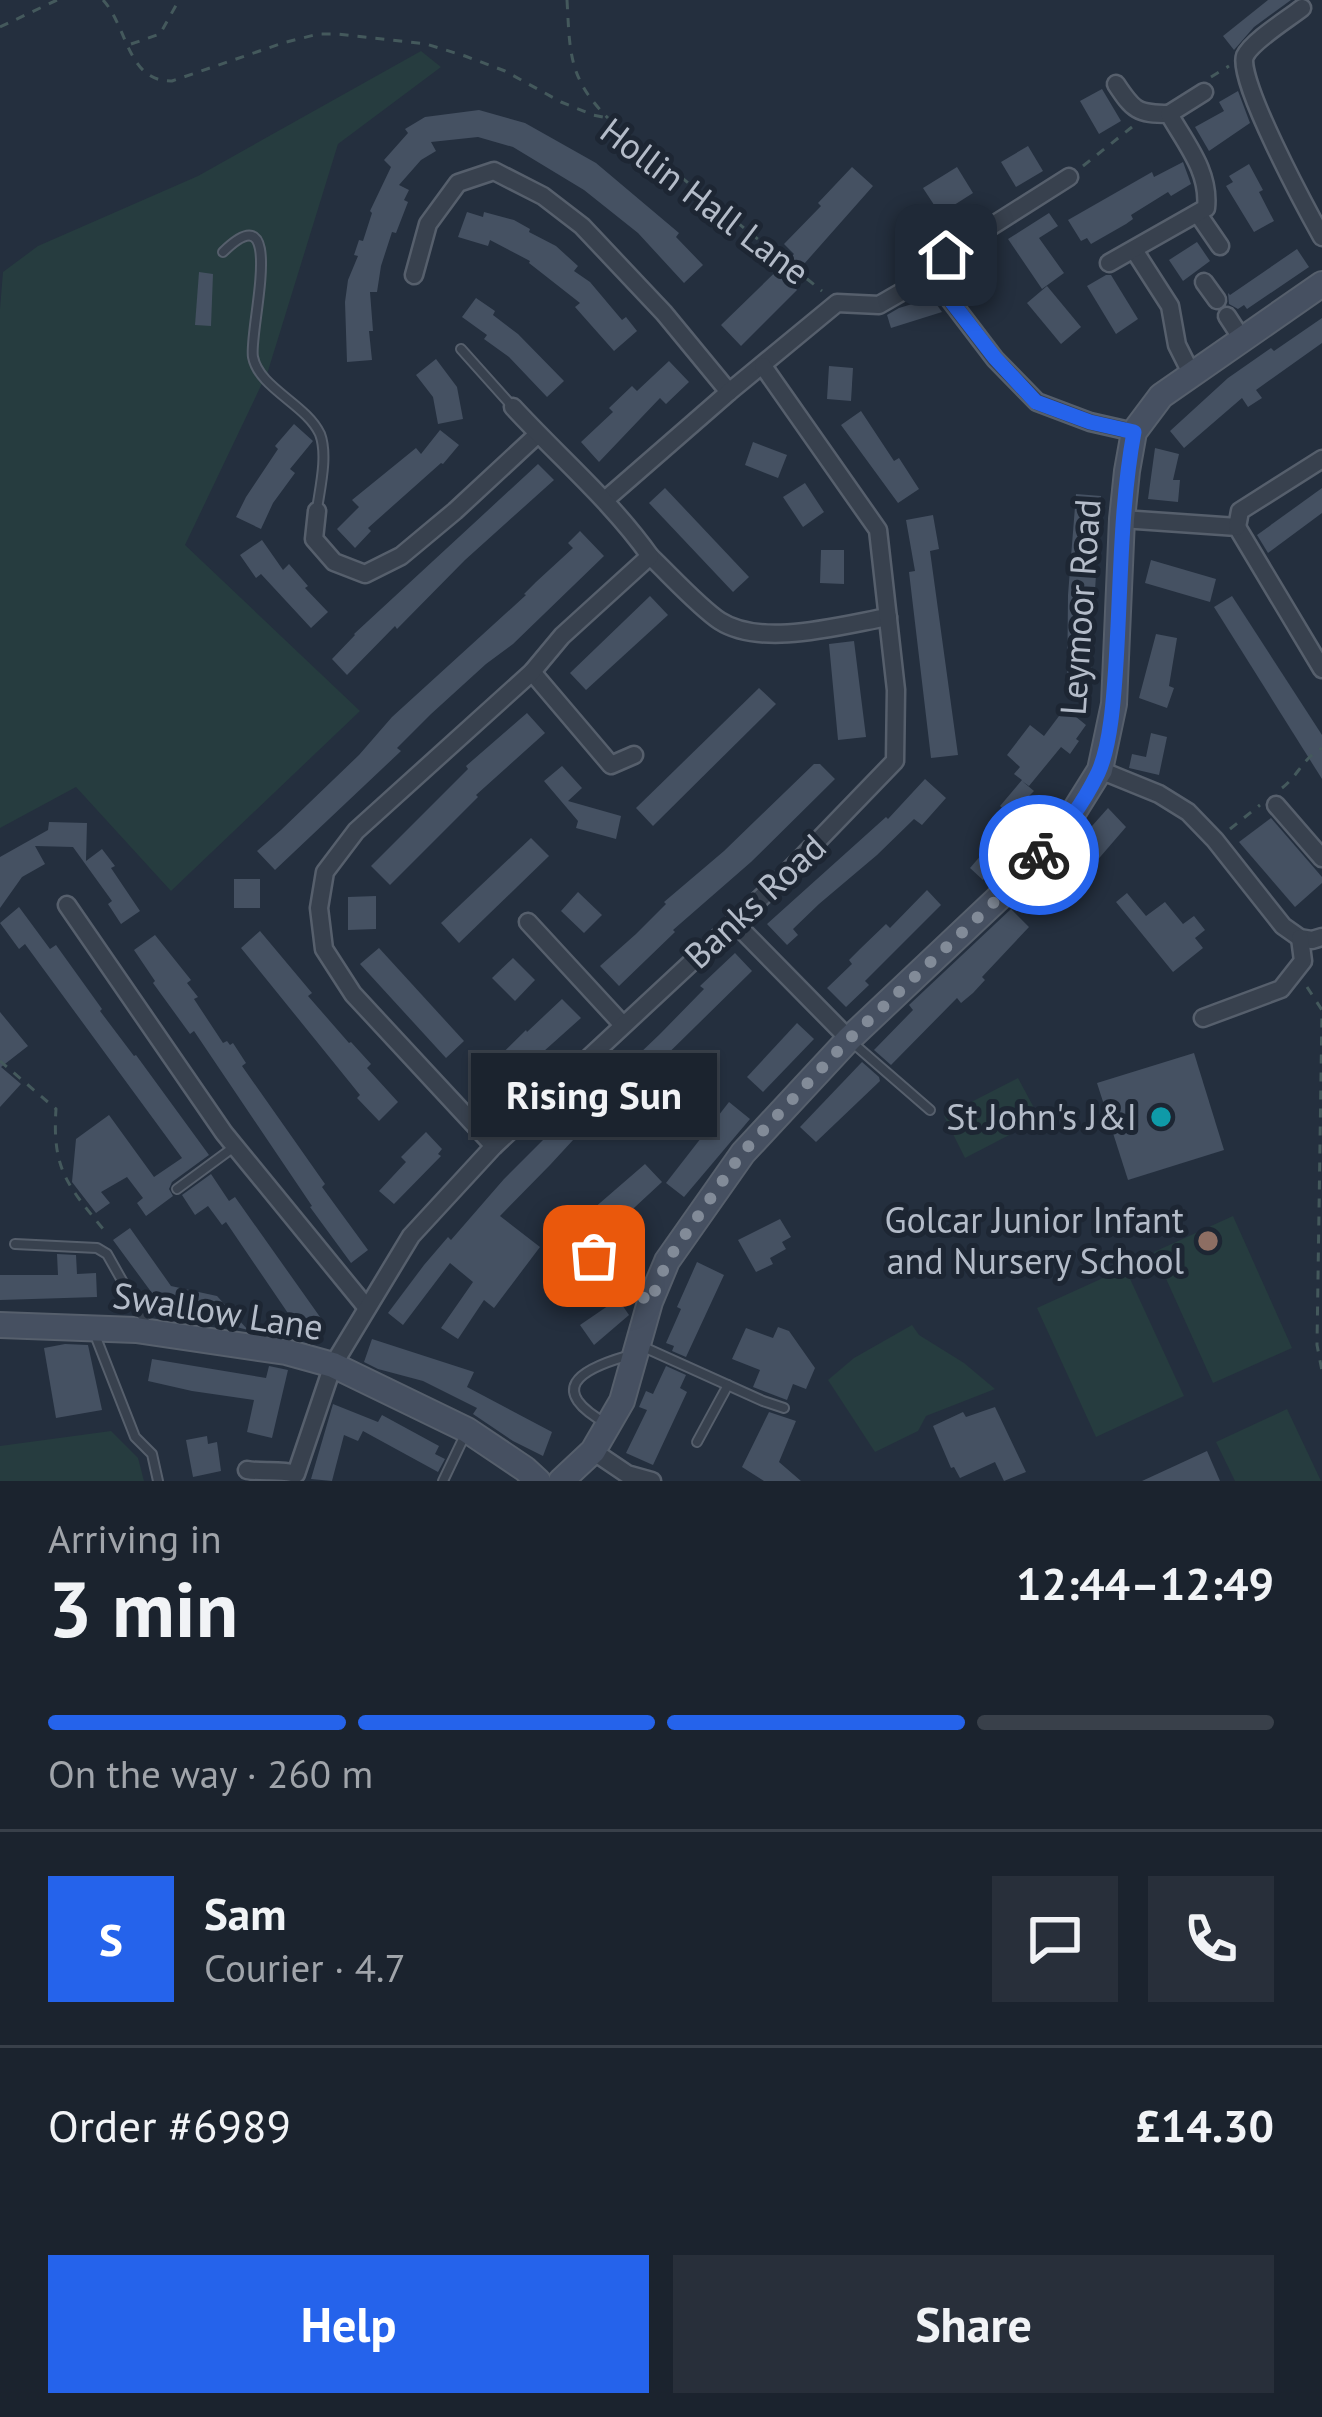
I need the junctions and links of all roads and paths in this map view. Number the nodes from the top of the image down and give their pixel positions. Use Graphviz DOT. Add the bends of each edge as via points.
graph roads {
  1 [pos="57,0"];
  2 [pos="103,0"];
  3 [pos="179,0"];
  4 [pos="567,0"];
  5 [pos="1303,8"];
  6 [pos="0,27"];
  7 [pos="128,45"];
  8 [pos="1116,84"];
  9 [pos="1204,92"];
  10 [pos="1169,114"];
  11 [pos="608,118"];
  12 [pos="1069,177"];
  13 [pos="1198,214"];
  14 [pos="1322,236"];
  15 [pos="1220,246"];
  16 [pos="1135,250"];
  17 [pos="223,252"];
  18 [pos="1109,263"];
  19 [pos="414,275"];
  20 [pos="931,275"];
  21 [pos="1204,282"];
  22 [pos="1322,284"];
  23 [pos="837,303"];
  24 [pos="1243,339"];
  25 [pos="461,349"];
  26 [pos="764,366"];
  27 [pos="1192,374"];
  28 [pos="729,392"];
  29 [pos="513,407"];
  30 [pos="1134,432"];
  31 [pos="538,434"];
  32 [pos="1322,459"];
  33 [pos="605,500"];
  34 [pos="317,511"];
  35 [pos="1122,519"];
  36 [pos="1237,527"];
  37 [pos="650,556"];
  38 [pos="888,617"];
  39 [pos="1319,656"];
  40 [pos="532,672"];
  41 [pos="634,755"];
  42 [pos="1100,770"];
  43 [pos="1276,805"];
  44 [pos="1322,858"];
  45 [pos="67,904"];
  46 [pos="528,922"];
  47 [pos="734,922"];
  48 [pos="1322,937"];
  49 [pos="1300,938"];
  50 [pos="1297,970"];
  51 [pos="1203,1018"];
  52 [pos="623,1025"];
  53 [pos="849,1039"];
  54 [pos="0,1061"];
  55 [pos="930,1110"];
  56 [pos="235,1146"];
  57 [pos="494,1146"];
  58 [pos="177,1189"];
  59 [pos="566,1232"];
  60 [pos="15,1244"];
  61 [pos="98,1248"];
  62 [pos="650,1303"];
  63 [pos="367,1308"];
  64 [pos="0,1324"];
  65 [pos="92,1328"];
  66 [pos="151,1332"];
  67 [pos="637,1349"];
  68 [pos="333,1365"];
  69 [pos="1322,1371"];
  70 [pos="728,1385"];
  71 [pos="784,1408"];
  72 [pos="608,1425"];
  73 [pos="467,1430"];
  74 [pos="697,1442"];
  75 [pos="592,1451"];
  76 [pos="247,1470"];
  77 [pos="303,1477"];
  78 [pos="158,1481"];
  79 [pos="443,1481"];
  80 [pos="538,1481"];
  81 [pos="561,1481"];
  82 [pos="649,1481"];
  1 -- 6 [label="path"];
  2 -- 7 [label="path, Hollin Hall Lane"];
  3 -- 7 [label="path" via="160,34"];
  4 -- 11 [label="path" via="571,64"];
  5 -- 14 [label="street" via="1247,51 1243,64"];
  7 -- 11 [label="path, Hollin Hall Lane" via="157,82 318,34 426,44"];
  8 -- 10 [label="street" via="1131,107"];
  9 -- 10 [label="street"];
  10 -- 13 [label="street" via="1205,177 1206,208"];
  11 -- 23 [label="path, Hollin Hall Lane"];
  12 -- 20 [label="street, Hollin Hall Lane" via="946,255"];
  13 -- 15 [label="street"];
  13 -- 16 [label="street"];
  16 -- 18 [label="street"];
  16 -- 27 [label="street" via="1170,306"];
  17 -- 34 [label="lane" via="249,235 262,246 252,352 258,373 321,436"];
  19 -- 28 [label="street" via="428,224 458,183 494,171 582,226"];
  20 -- 23 [label="street, Hollin Hall Lane" via="879,305"];
  20 -- 30 [label="street" via="1036,402"];
  21 -- 24 [label="street"];
  22 -- 24 [label="street"];
  23 -- 26 [label="street"];
  24 -- 27 [label="street"];
  25 -- 29 [label="lane"];
  26 -- 28 [label="street"];
  26 -- 38 [label="street, Banks Road" via="878,530"];
  27 -- 30 [label="street" via="1161,396"];
  28 -- 33 [label="street"];
  29 -- 31 [label="street"];
  30 -- 35 [label="street, Leymoor Road"];
  31 -- 33 [label="street"];
  31 -- 34 [label="street" via="400,556 365,574 334,562 314,539"];
  32 -- 36 [label="street" via="1240,511"];
  33 -- 37 [label="street"];
  35 -- 36 [label="street"];
  35 -- 42 [label="street, Leymoor Road" via="1114,704"];
  36 -- 39 [label="street"];
  37 -- 38 [label="street" via="722,622 756,632 797,634"];
  37 -- 40 [label="street"];
  38 -- 47 [label="street, Banks Road" via="895,761"];
  40 -- 41 [label="street" via="607,772"];
  40 -- 57 [label="street" via="356,831 325,872 319,908 324,949 353,994"];
  42 -- 49 [label="street" via="1188,812"];
  42 -- 53 [label="street, Leymoor Road" via="1060,834"];
  43 -- 44 [label="street"];
  45 -- 56 [label="street"];
  46 -- 52 [label="street"];
  47 -- 52 [label="street, Banks Road"];
  47 -- 53 [label="street"];
  48 -- 49 [label="street"];
  49 -- 50 [label="street"];
  50 -- 51 [label="street" via="1281,989"];
  50 -- 69 [label="path" via="1322,1010"];
  52 -- 57 [label="street, Banks Road"];
  53 -- 55 [label="lane"];
  53 -- 62 [label="street, Leymoor Road" via="742,1153 667,1261"];
  54 -- 61 [label="path" via="56,1109 54,1143 69,1188 104,1230"];
  56 -- 58 [label="lane"];
  56 -- 63 [label="street"];
  57 -- 63 [label="street, Banks Road" via="411,1236"];
  59 -- 62 [label="lane"];
  60 -- 61 [label="lane"];
  61 -- 66 [label="lane"];
  62 -- 67 [label="street, Leymoor Road"];
  63 -- 68 [label="street, Banks Road"];
  64 -- 65 [label="street, Swallow Lane"];
  65 -- 66 [label="street, Swallow Lane"];
  65 -- 78 [label="lane"];
  66 -- 68 [label="street, Swallow Lane"];
  67 -- 70 [label="lane"];
  67 -- 72 [label="street, Leymoor Road"];
  67 -- 72 [label="lane" via="596,1365 575,1385 578,1404"];
  68 -- 73 [label="street, Swallow Lane"];
  68 -- 77 [label="street, Banks Road"];
  70 -- 71 [label="lane"];
  70 -- 74 [label="lane"];
  72 -- 75 [label="street, Leymoor Road"];
  73 -- 79 [label="lane"];
  73 -- 80 [label="street, Swallow Lane"];
  75 -- 81 [label="street, Leymoor Road"];
  75 -- 82 [label="street"];
  76 -- 77 [label="street"];
}
